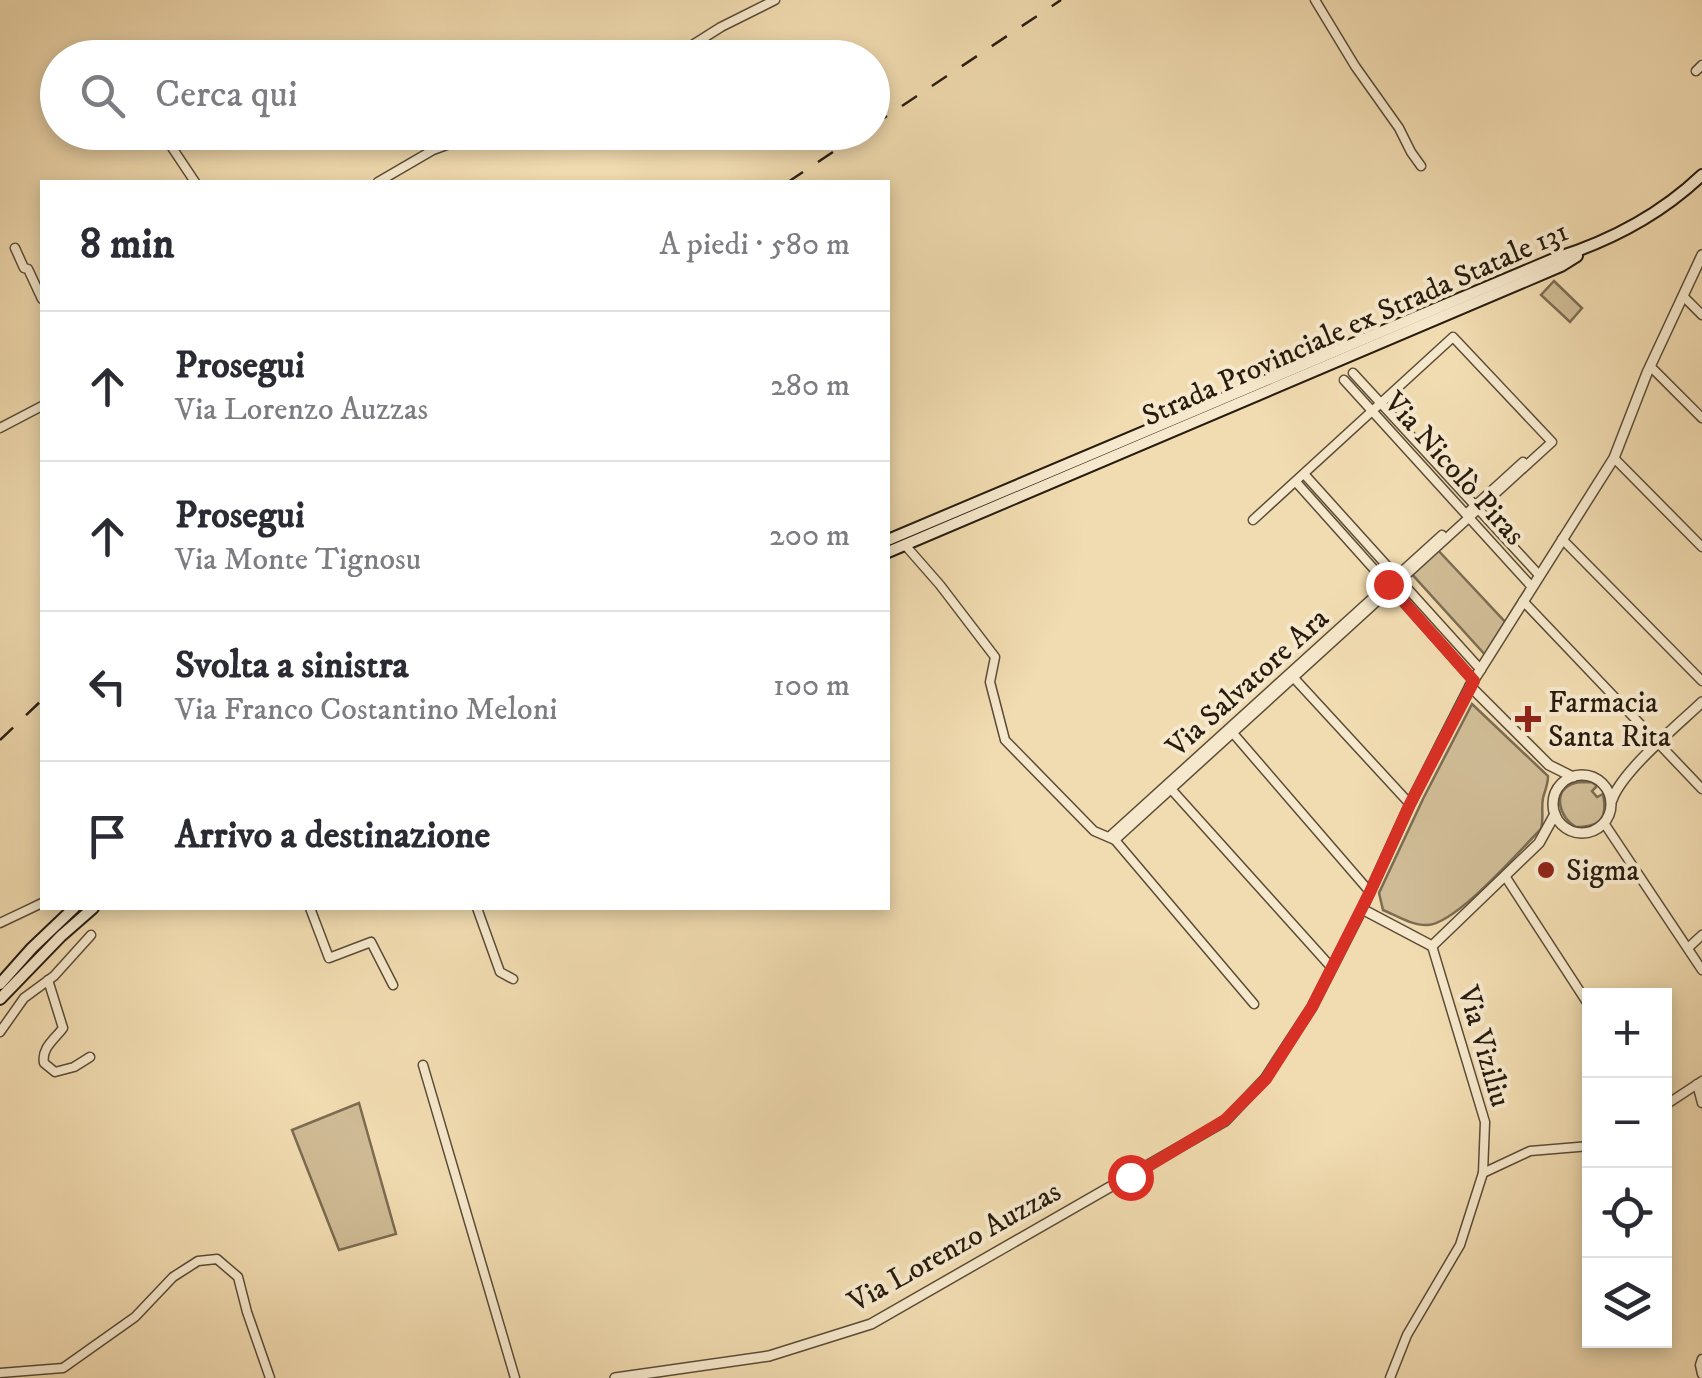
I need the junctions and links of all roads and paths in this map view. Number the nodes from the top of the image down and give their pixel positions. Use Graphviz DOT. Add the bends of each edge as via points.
graph roads {
  1 [pos="774,0"];
  2 [pos="1314,0"];
  3 [pos="700,40"];
  4 [pos="174,150"];
  5 [pos="433,150"];
  6 [pos="1421,166"];
  7 [pos="1702,175"];
  8 [pos="194,180"];
  9 [pos="381,180"];
  10 [pos="1683,192"];
  11 [pos="1702,192"];
  12 [pos="1590,247"];
  13 [pos="15,248"];
  14 [pos="1702,255"];
  15 [pos="40,295"];
  16 [pos="1683,296"];
  17 [pos="1702,315"];
  18 [pos="1650,366"];
  19 [pos="1353,372"];
  20 [pos="1344,380"];
  21 [pos="1382,403"];
  22 [pos="40,407"];
  23 [pos="1373,410"];
  24 [pos="1702,418"];
  25 [pos="0,428"];
  26 [pos="1614,458"];
  27 [pos="1304,475"];
  28 [pos="1296,482"];
  29 [pos="1477,508"];
  30 [pos="1468,516"];
  31 [pos="1253,520"];
  32 [pos="890,539"];
  33 [pos="1562,539"];
  34 [pos="905,545"];
  35 [pos="1702,546"];
  36 [pos="890,551"];
  37 [pos="1539,575"];
  38 [pos="1398,579"];
  39 [pos="1390,587"];
  40 [pos="1532,587"];
  41 [pos="1523,602"];
  42 [pos="1481,670"];
  43 [pos="1292,676"];
  44 [pos="1702,681"];
  45 [pos="1472,684"];
  46 [pos="1702,702"];
  47 [pos="1231,731"];
  48 [pos="1660,743"];
  49 [pos="1549,765"];
  50 [pos="1629,772"];
  51 [pos="1573,777"];
  52 [pos="1598,780"];
  53 [pos="1171,789"];
  54 [pos="1558,789"];
  55 [pos="1702,789"];
  56 [pos="1611,803"];
  57 [pos="1410,804"];
  58 [pos="1555,814"];
  59 [pos="1604,823"];
  60 [pos="1566,828"];
  61 [pos="1112,839"];
  62 [pos="1539,843"];
  63 [pos="1505,876"];
  64 [pos="1370,892"];
  65 [pos="40,904"];
  66 [pos="1362,909"];
  67 [pos="72,910"];
  68 [pos="91,910"];
  69 [pos="311,910"];
  70 [pos="478,910"];
  71 [pos="0,923"];
  72 [pos="1702,934"];
  73 [pos="92,935"];
  74 [pos="1432,946"];
  75 [pos="1688,948"];
  76 [pos="1332,968"];
  77 [pos="1702,970"];
  78 [pos="513,979"];
  79 [pos="48,980"];
  80 [pos="0,984"];
  81 [pos="393,985"];
  82 [pos="1582,995"];
  83 [pos="0,999"];
  84 [pos="1254,1004"];
  85 [pos="0,1032"];
  86 [pos="90,1057"];
  87 [pos="423,1066"];
  88 [pos="1699,1082"];
  89 [pos="1672,1101"];
  90 [pos="1702,1103"];
  91 [pos="1582,1147"];
  92 [pos="1483,1173"];
  93 [pos="1702,1359"];
  94 [pos="2,1374"];
  95 [pos="1702,1374"];
  96 [pos="270,1378"];
  97 [pos="514,1378"];
  98 [pos="616,1378"];
  99 [pos="1390,1378"];
  1 -- 3 [label="street"];
  2 -- 6 [label="street"];
  4 -- 8 [label="street"];
  5 -- 9 [label="street"];
  7 -- 10 [label="main road"];
  10 -- 11 [label="main road"];
  10 -- 12 [label="main road"];
  12 -- 32 [label="main road, Strada Provinciale ex Strada Statale 131"];
  12 -- 34 [label="main road, Strada Provinciale ex Strada Statale 131" via="1561,266"];
  13 -- 15 [label="street"];
  14 -- 16 [label="street, Via Lorenzo Auzzas"];
  16 -- 17 [label="street"];
  16 -- 18 [label="street, Via Lorenzo Auzzas"];
  18 -- 24 [label="street"];
  18 -- 26 [label="street, Via Lorenzo Auzzas"];
  19 -- 21 [label="street, Via Nicolò Piras"];
  20 -- 23 [label="street, Via Nicolò Piras"];
  21 -- 23 [label="street"];
  21 -- 29 [label="street, Via Nicolò Piras"];
  21 -- 29 [label="street, Via Salvatore Ara" via="1453,337 1551,440"];
  22 -- 25 [label="street"];
  23 -- 27 [label="street"];
  23 -- 30 [label="street, Via Nicolò Piras"];
  26 -- 33 [label="street, Via Lorenzo Auzzas"];
  26 -- 35 [label="street"];
  27 -- 28 [label="street"];
  27 -- 38 [label="street"];
  28 -- 31 [label="street"];
  28 -- 39 [label="street"];
  29 -- 30 [label="street, Via Salvatore Ara"];
  29 -- 37 [label="street, Via Nicolò Piras"];
  30 -- 38 [label="street, Via Salvatore Ara"];
  30 -- 40 [label="street, Via Nicolò Piras"];
  33 -- 37 [label="street, Via Lorenzo Auzzas"];
  33 -- 44 [label="street"];
  34 -- 36 [label="main road, Strada Provinciale ex Strada Statale 131"];
  34 -- 61 [label="street" via="995,657 990,682 1005,740 1094,831"];
  37 -- 40 [label="street, Via Lorenzo Auzzas"];
  38 -- 39 [label="street, Via Salvatore Ara"];
  38 -- 42 [label="street"];
  39 -- 43 [label="street, Via Salvatore Ara"];
  39 -- 45 [label="street"];
  40 -- 41 [label="street, Via Lorenzo Auzzas"];
  41 -- 42 [label="street, Via Lorenzo Auzzas"];
  41 -- 48 [label="street"];
  42 -- 45 [label="street, Via Lorenzo Auzzas"];
  43 -- 47 [label="street, Via Salvatore Ara"];
  43 -- 57 [label="street"];
  45 -- 49 [label="street"];
  45 -- 57 [label="street, Via Lorenzo Auzzas"];
  46 -- 48 [label="street"];
  47 -- 53 [label="street, Via Salvatore Ara"];
  47 -- 61 [label="street, Via Salvatore Ara"];
  47 -- 64 [label="street"];
  48 -- 50 [label="street"];
  48 -- 55 [label="street"];
  49 -- 51 [label="street"];
  49 -- 54 [label="street"];
  50 -- 52 [label="street"];
  50 -- 56 [label="street"];
  51 -- 52 [label="street"];
  51 -- 54 [label="street"];
  52 -- 56 [label="street"];
  53 -- 61 [label="street, Via Salvatore Ara"];
  53 -- 76 [label="street"];
  54 -- 58 [label="street"];
  56 -- 59 [label="street"];
  57 -- 64 [label="street, Via Lorenzo Auzzas"];
  58 -- 60 [label="street"];
  58 -- 62 [label="street"];
  59 -- 60 [label="street" via="1582,833"];
  59 -- 75 [label="street"];
  60 -- 62 [label="street"];
  61 -- 84 [label="street"];
  62 -- 63 [label="street"];
  63 -- 74 [label="street"];
  63 -- 82 [label="street"];
  64 -- 66 [label="street, Via Lorenzo Auzzas"];
  65 -- 71 [label="street"];
  66 -- 74 [label="street"];
  66 -- 76 [label="street, Via Lorenzo Auzzas"];
  67 -- 80 [label="main road"];
  68 -- 83 [label="main road"];
  69 -- 81 [label="street" via="329,958 371,942"];
  70 -- 78 [label="street" via="500,972"];
  72 -- 75 [label="street"];
  73 -- 79 [label="street"];
  74 -- 92 [label="street, Via Viziliu" via="1485,1122"];
  75 -- 77 [label="street"];
  76 -- 98 [label="street, Via Lorenzo Auzzas" via="1266,1079 1225,1120 1130,1177 872,1324 769,1356"];
  79 -- 85 [label="street" via="24,998"];
  79 -- 86 [label="street" via="63,1028 45,1049 44,1063 55,1072"];
  87 -- 97 [label="street"];
  88 -- 89 [label="street"];
  88 -- 90 [label="street"];
  91 -- 92 [label="street" via="1530,1151"];
  92 -- 99 [label="street, Via Viziliu" via="1460,1245"];
  93 -- 95 [label="street"];
  94 -- 96 [label="street" via="63,1368 135,1317 173,1278 216,1259 238,1277"];
}
